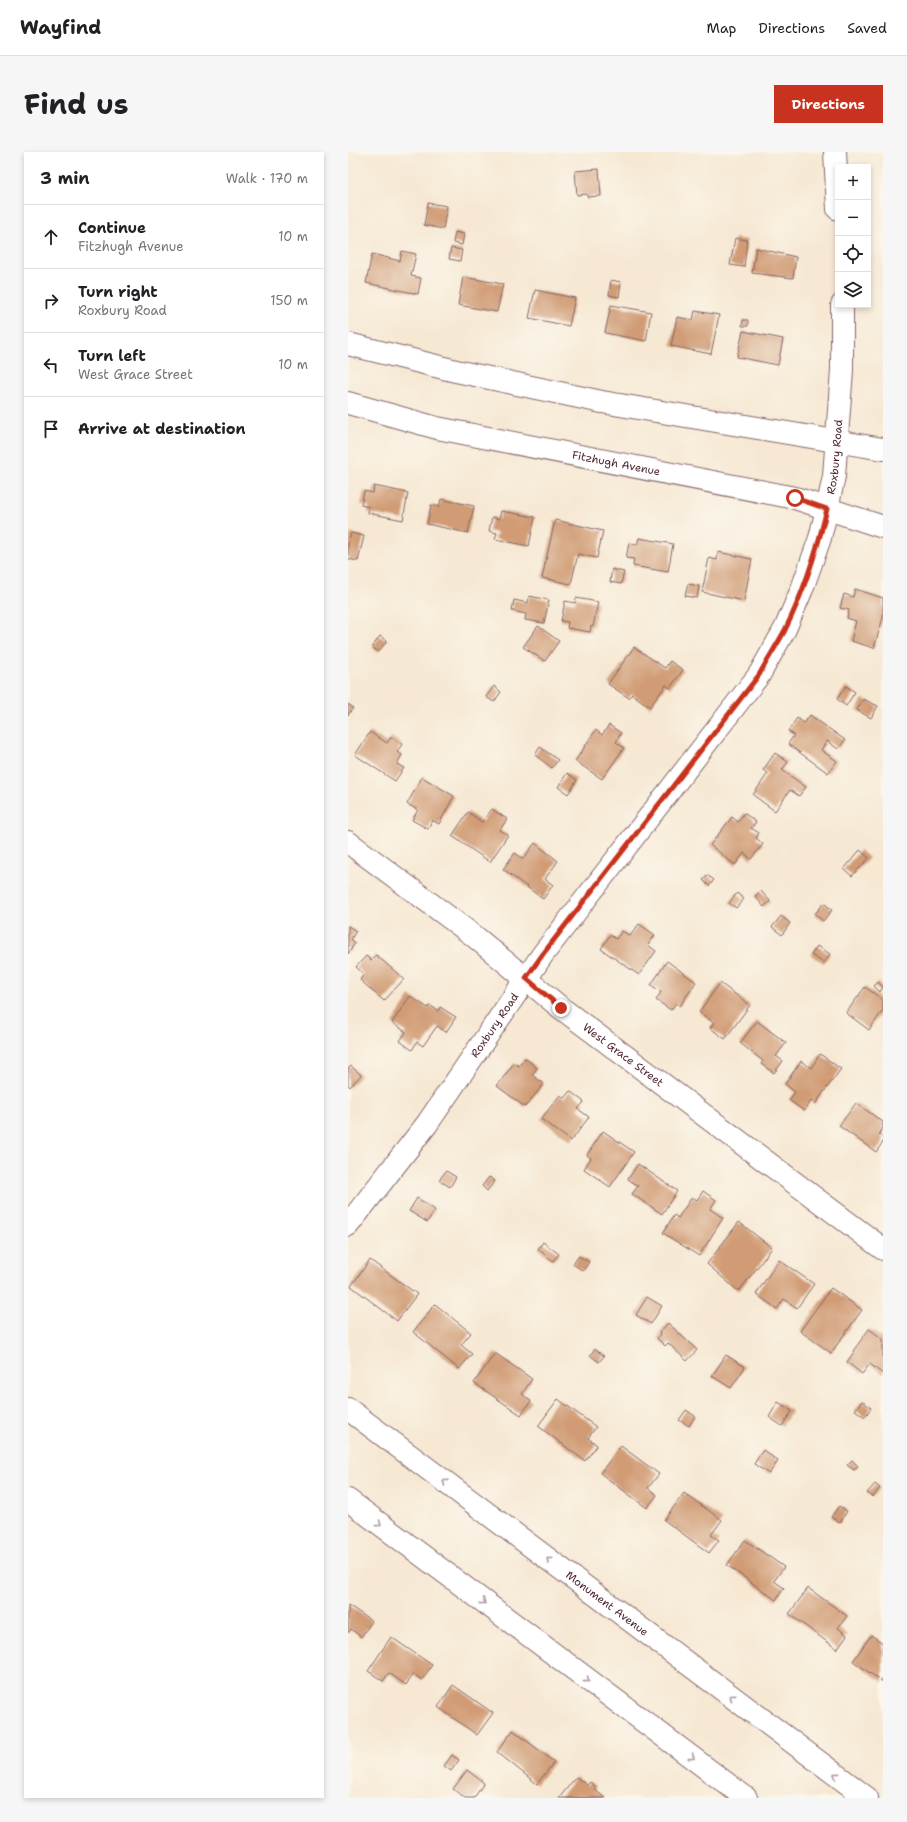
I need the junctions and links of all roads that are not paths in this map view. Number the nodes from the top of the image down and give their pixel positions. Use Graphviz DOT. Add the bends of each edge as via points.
graph roads {
  1 [pos="835,152"];
  2 [pos="838,200"];
  3 [pos="842,308"];
  4 [pos="348,344"];
  5 [pos="348,403"];
  6 [pos="836,441"];
  7 [pos="883,450"];
  8 [pos="827,509"];
  9 [pos="883,527"];
  10 [pos="348,842"];
  11 [pos="526,978"];
  12 [pos="348,1225"];
  13 [pos="883,1249"];
  14 [pos="348,1409"];
  15 [pos="348,1500"];
  16 [pos="746,1798"];
  17 [pos="867,1798"];
  1 -- 2 [label="street"];
  3 -- 6 [label="street, Roxbury Road" via="842,370"];
  4 -- 6 [label="street" via="456,371 602,402"];
  5 -- 8 [label="street, Fitzhugh Avenue" via="437,428 795,498"];
  6 -- 7 [label="street"];
  6 -- 8 [label="street, Roxbury Road" via="834,476"];
  8 -- 9 [label="street, Fitzhugh Avenue"];
  8 -- 11 [label="street, Roxbury Road" via="802,589 785,629 759,675"];
  10 -- 11 [label="street, West Grace Street"];
  11 -- 12 [label="street, Roxbury Road" via="427,1124"];
  11 -- 13 [label="street, West Grace Street" via="568,1013"];
  17 -- 14 [label="street, Monument Avenue, one-way"];
  15 -- 16 [label="street, one-way"];
}
